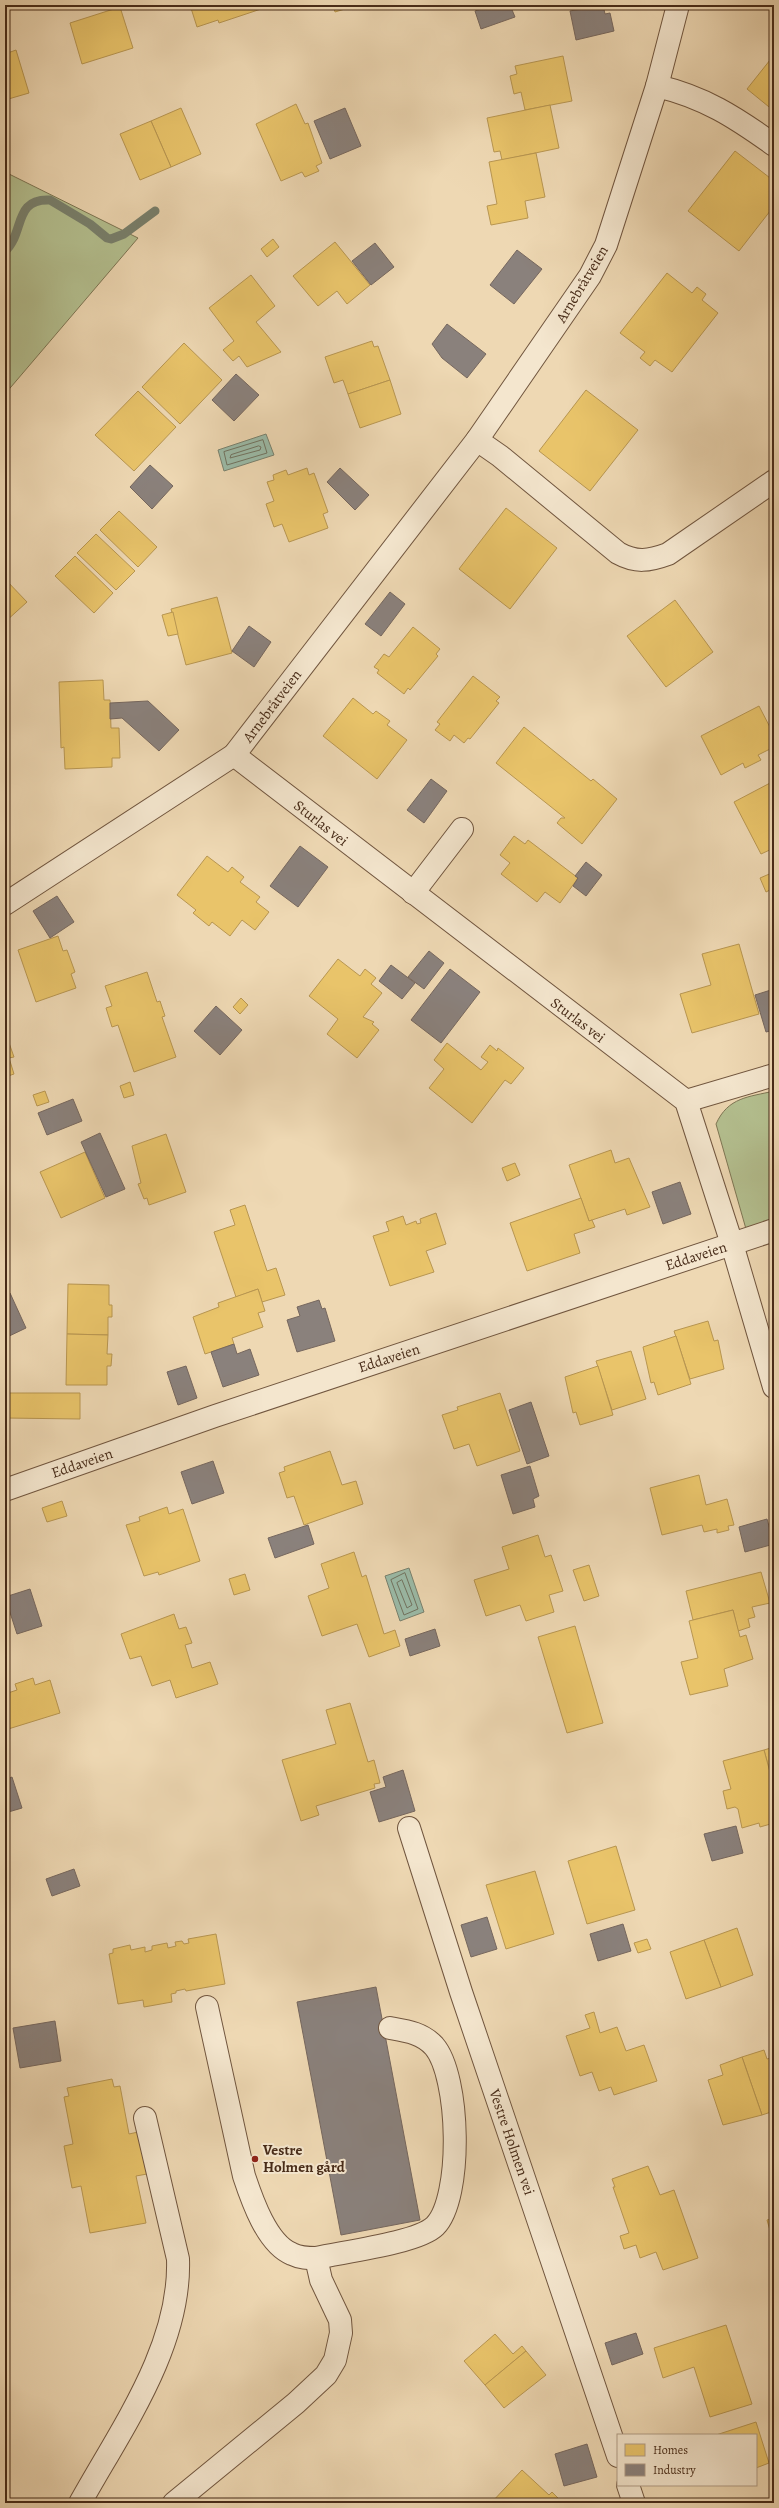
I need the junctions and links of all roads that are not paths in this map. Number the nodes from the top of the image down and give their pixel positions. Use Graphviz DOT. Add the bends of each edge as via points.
graph roads {
  1 [pos="678,5"];
  2 [pos="657,86"];
  3 [pos="774,145"];
  4 [pos="477,440"];
  5 [pos="774,481"];
  6 [pos="234,755"];
  7 [pos="462,828"];
  8 [pos="413,894"];
  9 [pos="5,904"];
  10 [pos="774,1075"];
  11 [pos="686,1101"];
  12 [pos="774,1230"];
  13 [pos="732,1244"];
  14 [pos="774,1387"];
  15 [pos="5,1490"];
  16 [pos="409,1828"];
  17 [pos="207,2007"];
  18 [pos="390,2028"];
  19 [pos="145,2118"];
  20 [pos="316,2258"];
  21 [pos="617,2453"];
  22 [pos="628,2486"];
  23 [pos="80,2503"];
  24 [pos="174,2503"];
  25 [pos="634,2503"];
  1 -- 2 [label="street, Arnebråtveien"];
  2 -- 3 [label="street" via="700,99 723,110"];
  2 -- 4 [label="street, Arnebråtveien" via="606,245 590,276"];
  4 -- 5 [label="street" via="618,553 628,559 639,561 652,560 668,554"];
  4 -- 6 [label="street, Arnebråtveien"];
  6 -- 8 [label="street, Sturlas vei"];
  6 -- 9 [label="street, Arnebråtveien"];
  7 -- 8 [label="street"];
  8 -- 11 [label="street, Sturlas vei"];
  10 -- 11 [label="street"];
  11 -- 13 [label="street"];
  12 -- 13 [label="street, Eddaveien"];
  13 -- 14 [label="street"];
  13 -- 15 [label="street, Eddaveien" via="215,1416"];
  16 -- 21 [label="street, Vestre Holmen vei" via="461,1992"];
  17 -- 20 [label="street" via="244,2176 254,2205 270,2233 290,2254 302,2258"];
  18 -- 20 [label="street" via="424,2038 434,2047 449,2078 453,2096 454,2139 448,2204 435,2226 425,2233"];
  19 -- 23 [label="street" via="178,2259 179,2280 175,2306 161,2353"];
  20 -- 24 [label="street" via="321,2280 340,2320 339,2347 332,2365 317,2385"];
  22 -- 25 [label="street"];
}
